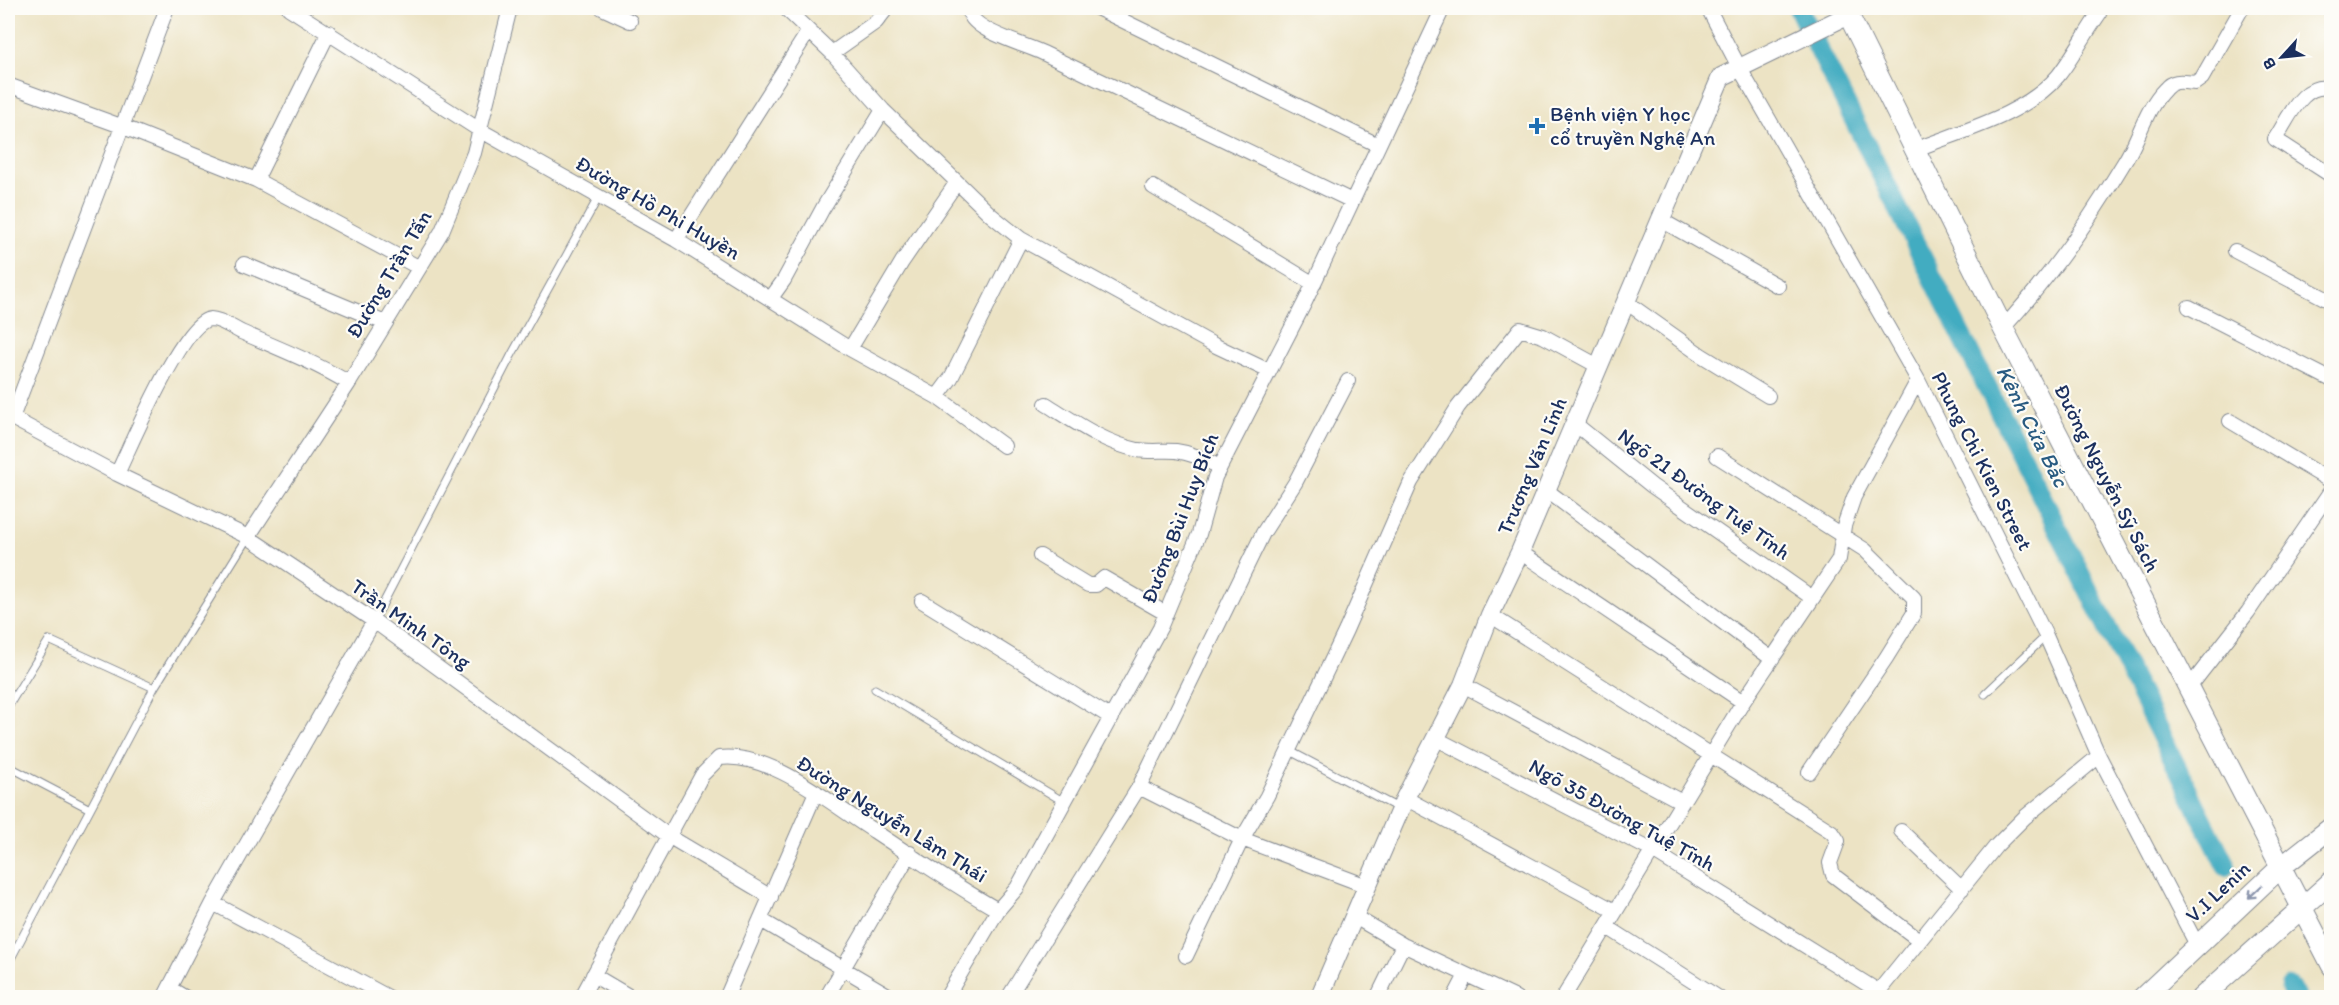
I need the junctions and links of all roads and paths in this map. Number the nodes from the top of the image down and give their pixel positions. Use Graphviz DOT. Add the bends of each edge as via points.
graph roads {
  1 [pos="167,8"];
  2 [pos="510,8"];
  3 [pos="602,8"];
  4 [pos="784,8"];
  5 [pos="887,8"];
  6 [pos="969,8"];
  7 [pos="1097,8"];
  8 [pos="1708,8"];
  9 [pos="2242,8"];
  10 [pos="1437,9"];
  11 [pos="298,10"];
  12 [pos="1846,12"];
  13 [pos="2099,14"];
  14 [pos="630,21"];
  15 [pos="329,32"];
  16 [pos="808,32"];
  17 [pos="832,53"];
  18 [pos="1739,67"];
  19 [pos="8,85"];
  20 [pos="2331,89"];
  21 [pos="883,111"];
  22 [pos="121,126"];
  23 [pos="478,129"];
  24 [pos="1378,145"];
  25 [pos="1914,150"];
  26 [pos="2331,176"];
  27 [pos="256,180"];
  28 [pos="957,182"];
  29 [pos="1153,187"];
  30 [pos="598,198"];
  31 [pos="1352,201"];
  32 [pos="1660,220"];
  33 [pos="1021,239"];
  34 [pos="676,240"];
  35 [pos="2235,251"];
  36 [pos="244,264"];
  37 [pos="418,267"];
  38 [pos="1314,284"];
  39 [pos="1778,286"];
  40 [pos="771,298"];
  41 [pos="1626,302"];
  42 [pos="2331,302"];
  43 [pos="2189,307"];
  44 [pos="385,322"];
  45 [pos="2003,328"];
  46 [pos="850,349"];
  47 [pos="1599,366"];
  48 [pos="1269,371"];
  49 [pos="1918,380"];
  50 [pos="2331,380"];
  51 [pos="1348,381"];
  52 [pos="349,383"];
  53 [pos="1768,396"];
  54 [pos="937,397"];
  55 [pos="1046,404"];
  56 [pos="10,417"];
  57 [pos="2230,421"];
  58 [pos="1574,423"];
  59 [pos="1004,446"];
  60 [pos="1717,456"];
  61 [pos="1220,467"];
  62 [pos="117,474"];
  63 [pos="2331,482"];
  64 [pos="1546,490"];
  65 [pos="2329,496"];
  66 [pos="1843,536"];
  67 [pos="248,537"];
  68 [pos="1520,552"];
  69 [pos="1040,556"];
  70 [pos="1811,597"];
  71 [pos="922,601"];
  72 [pos="1165,613"];
  73 [pos="1490,615"];
  74 [pos="374,621"];
  75 [pos="2046,636"];
  76 [pos="1772,659"];
  77 [pos="1463,685"];
  78 [pos="153,688"];
  79 [pos="875,688"];
  80 [pos="2188,689"];
  81 [pos="1985,694"];
  82 [pos="1743,702"];
  83 [pos="8,707"];
  84 [pos="1112,718"];
  85 [pos="1435,738"];
  86 [pos="1288,750"];
  87 [pos="1710,753"];
  88 [pos="2099,756"];
  89 [pos="8,766"];
  90 [pos="1809,772"];
  91 [pos="1139,787"];
  92 [pos="816,792"];
  93 [pos="1066,802"];
  94 [pos="1682,802"];
  95 [pos="1403,803"];
  96 [pos="90,809"];
  97 [pos="2331,827"];
  98 [pos="1901,831"];
  99 [pos="670,837"];
  100 [pos="1242,839"];
  101 [pos="1651,850"];
  102 [pos="910,853"];
  103 [pos="2280,868"];
  104 [pos="2331,881"];
  105 [pos="1367,886"];
  106 [pos="1962,889"];
  107 [pos="771,897"];
  108 [pos="213,903"];
  109 [pos="2300,906"];
  110 [pos="998,910"];
  111 [pos="1615,910"];
  112 [pos="1355,917"];
  113 [pos="761,920"];
  114 [pos="1607,927"];
  115 [pos="1919,940"];
  116 [pos="1403,945"];
  117 [pos="2197,945"];
  118 [pos="1186,956"];
  119 [pos="8,964"];
  120 [pos="2331,966"];
  121 [pos="845,967"];
  122 [pos="593,975"];
  123 [pos="1466,975"];
  124 [pos="166,993"];
  125 [pos="1876,994"];
  126 [pos="2211,994"];
  127 [pos="186,998"];
  128 [pos="390,998"];
  129 [pos="581,998"];
  130 [pos="632,998"];
  131 [pos="726,998"];
  132 [pos="826,998"];
  133 [pos="893,998"];
  134 [pos="946,998"];
  135 [pos="1008,998"];
  136 [pos="1319,998"];
  137 [pos="1377,998"];
  138 [pos="1454,998"];
  139 [pos="1516,998"];
  140 [pos="1563,998"];
  141 [pos="1719,998"];
  142 [pos="2142,998"];
  1 -- 22 [label="street"];
  2 -- 23 [label="street, Đường Trần Tấn"];
  3 -- 14 [label="street"];
  4 -- 16 [label="street"];
  5 -- 17 [label="street" via="876,22"];
  6 -- 31 [label="street" via="977,25"];
  7 -- 24 [label="street"];
  8 -- 18 [label="street, Phung Chi Kien Street"];
  9 -- 45 [label="street" via="2202,78 2194,83 2176,82 2164,89 2126,161 2083,226 2044,283"];
  10 -- 24 [label="street, Đường Bùi Huy Bích"];
  11 -- 15 [label="street, Đường Hồ Phi Huyền"];
  12 -- 18 [label="street, Trương Văn Lĩnh"];
  12 -- 25 [label="main road, Đường Nguyễn Sỹ Sách"];
  13 -- 25 [label="street" via="2048,85 2003,115"];
  15 -- 23 [label="street, Đường Hồ Phi Huyền"];
  15 -- 27 [label="street"];
  16 -- 17 [label="street"];
  16 -- 34 [label="street"];
  17 -- 21 [label="street"];
  18 -- 32 [label="street, Trương Văn Lĩnh" via="1721,77"];
  18 -- 49 [label="street, Phung Chi Kien Street"];
  19 -- 22 [label="street"];
  20 -- 26 [label="street" via="2320,86 2307,92 2275,139"];
  21 -- 28 [label="street"];
  21 -- 40 [label="street"];
  22 -- 27 [label="street"];
  22 -- 56 [label="street"];
  23 -- 30 [label="street, Đường Hồ Phi Huyền"];
  23 -- 37 [label="street, Đường Trần Tấn" via="457,200"];
  24 -- 31 [label="street, Đường Bùi Huy Bích"];
  25 -- 45 [label="main road, Đường Nguyễn Sỹ Sách"];
  27 -- 37 [label="street"];
  28 -- 33 [label="street"];
  28 -- 46 [label="street" via="902,262"];
  29 -- 38 [label="street"];
  30 -- 34 [label="street, Đường Hồ Phi Huyền"];
  30 -- 74 [label="lane"];
  31 -- 38 [label="street, Đường Bùi Huy Bích"];
  32 -- 39 [label="street"];
  32 -- 41 [label="street, Trương Văn Lĩnh"];
  33 -- 48 [label="street"];
  33 -- 54 [label="street" via="951,378"];
  34 -- 40 [label="street, Đường Hồ Phi Huyền"];
  35 -- 42 [label="street"];
  36 -- 44 [label="street"];
  37 -- 44 [label="street, Đường Trần Tấn"];
  38 -- 48 [label="street, Đường Bùi Huy Bích"];
  40 -- 46 [label="street, Đường Hồ Phi Huyền"];
  41 -- 47 [label="street, Trương Văn Lĩnh"];
  41 -- 53 [label="street"];
  43 -- 50 [label="street"];
  44 -- 52 [label="street, Đường Trần Tấn"];
  45 -- 80 [label="main road, Đường Nguyễn Sỹ Sách"];
  46 -- 54 [label="street, Đường Hồ Phi Huyền"];
  47 -- 58 [label="street, Trương Văn Lĩnh"];
  47 -- 86 [label="street" via="1531,330 1520,329 1512,336 1458,407 1411,482"];
  48 -- 61 [label="street, Đường Bùi Huy Bích"];
  49 -- 66 [label="street" via="1854,497"];
  49 -- 75 [label="street, Phung Chi Kien Street"];
  51 -- 91 [label="street" via="1295,483 1263,533"];
  52 -- 62 [label="street" via="275,345 215,320 204,321 176,352"];
  52 -- 67 [label="street, Đường Trần Tấn"];
  54 -- 59 [label="street, Đường Hồ Phi Huyền"];
  55 -- 61 [label="street" via="1120,445 1187,454"];
  56 -- 62 [label="street, Trần Minh Tông"];
  57 -- 63 [label="street"];
  58 -- 64 [label="street, Trương Văn Lĩnh"];
  58 -- 70 [label="street, Ngõ 21 Đường Tuệ Tĩnh" via="1652,486"];
  60 -- 66 [label="street"];
  61 -- 72 [label="street, Đường Bùi Huy Bích" via="1196,542"];
  62 -- 67 [label="street, Trần Minh Tông"];
  64 -- 68 [label="street, Trương Văn Lĩnh"];
  64 -- 76 [label="street"];
  65 -- 80 [label="street" via="2248,612"];
  66 -- 70 [label="street" via="1839,559"];
  66 -- 90 [label="street" via="1904,586 1914,598 1914,613"];
  67 -- 74 [label="street, Trần Minh Tông"];
  67 -- 78 [label="lane"];
  68 -- 73 [label="street, Trương Văn Lĩnh"];
  68 -- 82 [label="street"];
  69 -- 72 [label="street" via="1088,585 1096,585 1104,578"];
  70 -- 76 [label="street"];
  71 -- 84 [label="street"];
  72 -- 84 [label="street, Đường Bùi Huy Bích"];
  73 -- 77 [label="street, Trương Văn Lĩnh"];
  73 -- 87 [label="street"];
  74 -- 99 [label="street, Trần Minh Tông"];
  74 -- 108 [label="street"];
  75 -- 81 [label="lane"];
  75 -- 88 [label="street, Phung Chi Kien Street"];
  76 -- 82 [label="street"];
  77 -- 85 [label="street, Trương Văn Lĩnh"];
  77 -- 94 [label="street"];
  78 -- 83 [label="lane" via="49,640"];
  78 -- 96 [label="lane"];
  79 -- 93 [label="lane"];
  80 -- 103 [label="main road, Đường Nguyễn Sỹ Sách"];
  82 -- 87 [label="street"];
  84 -- 93 [label="street, Đường Bùi Huy Bích"];
  85 -- 95 [label="street, Trương Văn Lĩnh"];
  85 -- 101 [label="street, Ngõ 35 Đường Tuệ Tĩnh"];
  86 -- 95 [label="lane"];
  86 -- 100 [label="street"];
  87 -- 94 [label="street"];
  87 -- 115 [label="street" via="1832,832 1838,841 1830,863 1833,875"];
  88 -- 106 [label="street" via="1996,846"];
  88 -- 117 [label="street, Phung Chi Kien Street"];
  89 -- 96 [label="lane"];
  91 -- 100 [label="street"];
  91 -- 135 [label="street"];
  92 -- 99 [label="street, Đường Nguyễn Lâm Thái" via="778,771 738,756 719,758 702,775"];
  92 -- 102 [label="street, Đường Nguyễn Lâm Thái"];
  92 -- 107 [label="street"];
  93 -- 110 [label="street, Đường Bùi Huy Bích" via="1017,888"];
  94 -- 101 [label="street"];
  95 -- 105 [label="street, Trương Văn Lĩnh"];
  95 -- 111 [label="street"];
  96 -- 119 [label="lane"];
  97 -- 103 [label="main road, V.I Lenin"];
  98 -- 106 [label="street"];
  99 -- 107 [label="street, Trần Minh Tông"];
  99 -- 122 [label="street, Đường Nguyễn Lâm Thái"];
  100 -- 105 [label="street"];
  100 -- 118 [label="street"];
  101 -- 111 [label="street"];
  101 -- 125 [label="street, Ngõ 35 Đường Tuệ Tĩnh"];
  102 -- 110 [label="street, Đường Nguyễn Lâm Thái" via="958,888"];
  102 -- 121 [label="street"];
  103 -- 109 [label="main road, Đường Nguyễn Sỹ Sách"];
  103 -- 117 [label="main road, V.I Lenin, one-way"];
  104 -- 109 [label="main road"];
  105 -- 112 [label="street, Trương Văn Lĩnh"];
  106 -- 115 [label="street"];
  107 -- 113 [label="street"];
  108 -- 124 [label="street"];
  108 -- 128 [label="street"];
  109 -- 120 [label="main road, Đường Nguyễn Sỹ Sách"];
  109 -- 126 [label="main road"];
  110 -- 134 [label="street, Đường Bùi Huy Bích"];
  111 -- 114 [label="street"];
  112 -- 116 [label="street"];
  112 -- 136 [label="street, Trương Văn Lĩnh"];
  113 -- 121 [label="street"];
  113 -- 131 [label="street"];
  114 -- 140 [label="street"];
  114 -- 141 [label="street"];
  115 -- 125 [label="street"];
  116 -- 123 [label="street"];
  116 -- 137 [label="street"];
  117 -- 142 [label="main road, V.I Lenin"];
  121 -- 132 [label="street"];
  121 -- 133 [label="street"];
  122 -- 129 [label="street, Đường Nguyễn Lâm Thái"];
  122 -- 130 [label="street"];
  123 -- 138 [label="street"];
  123 -- 139 [label="street"];
  124 -- 127 [label="street"];
}
